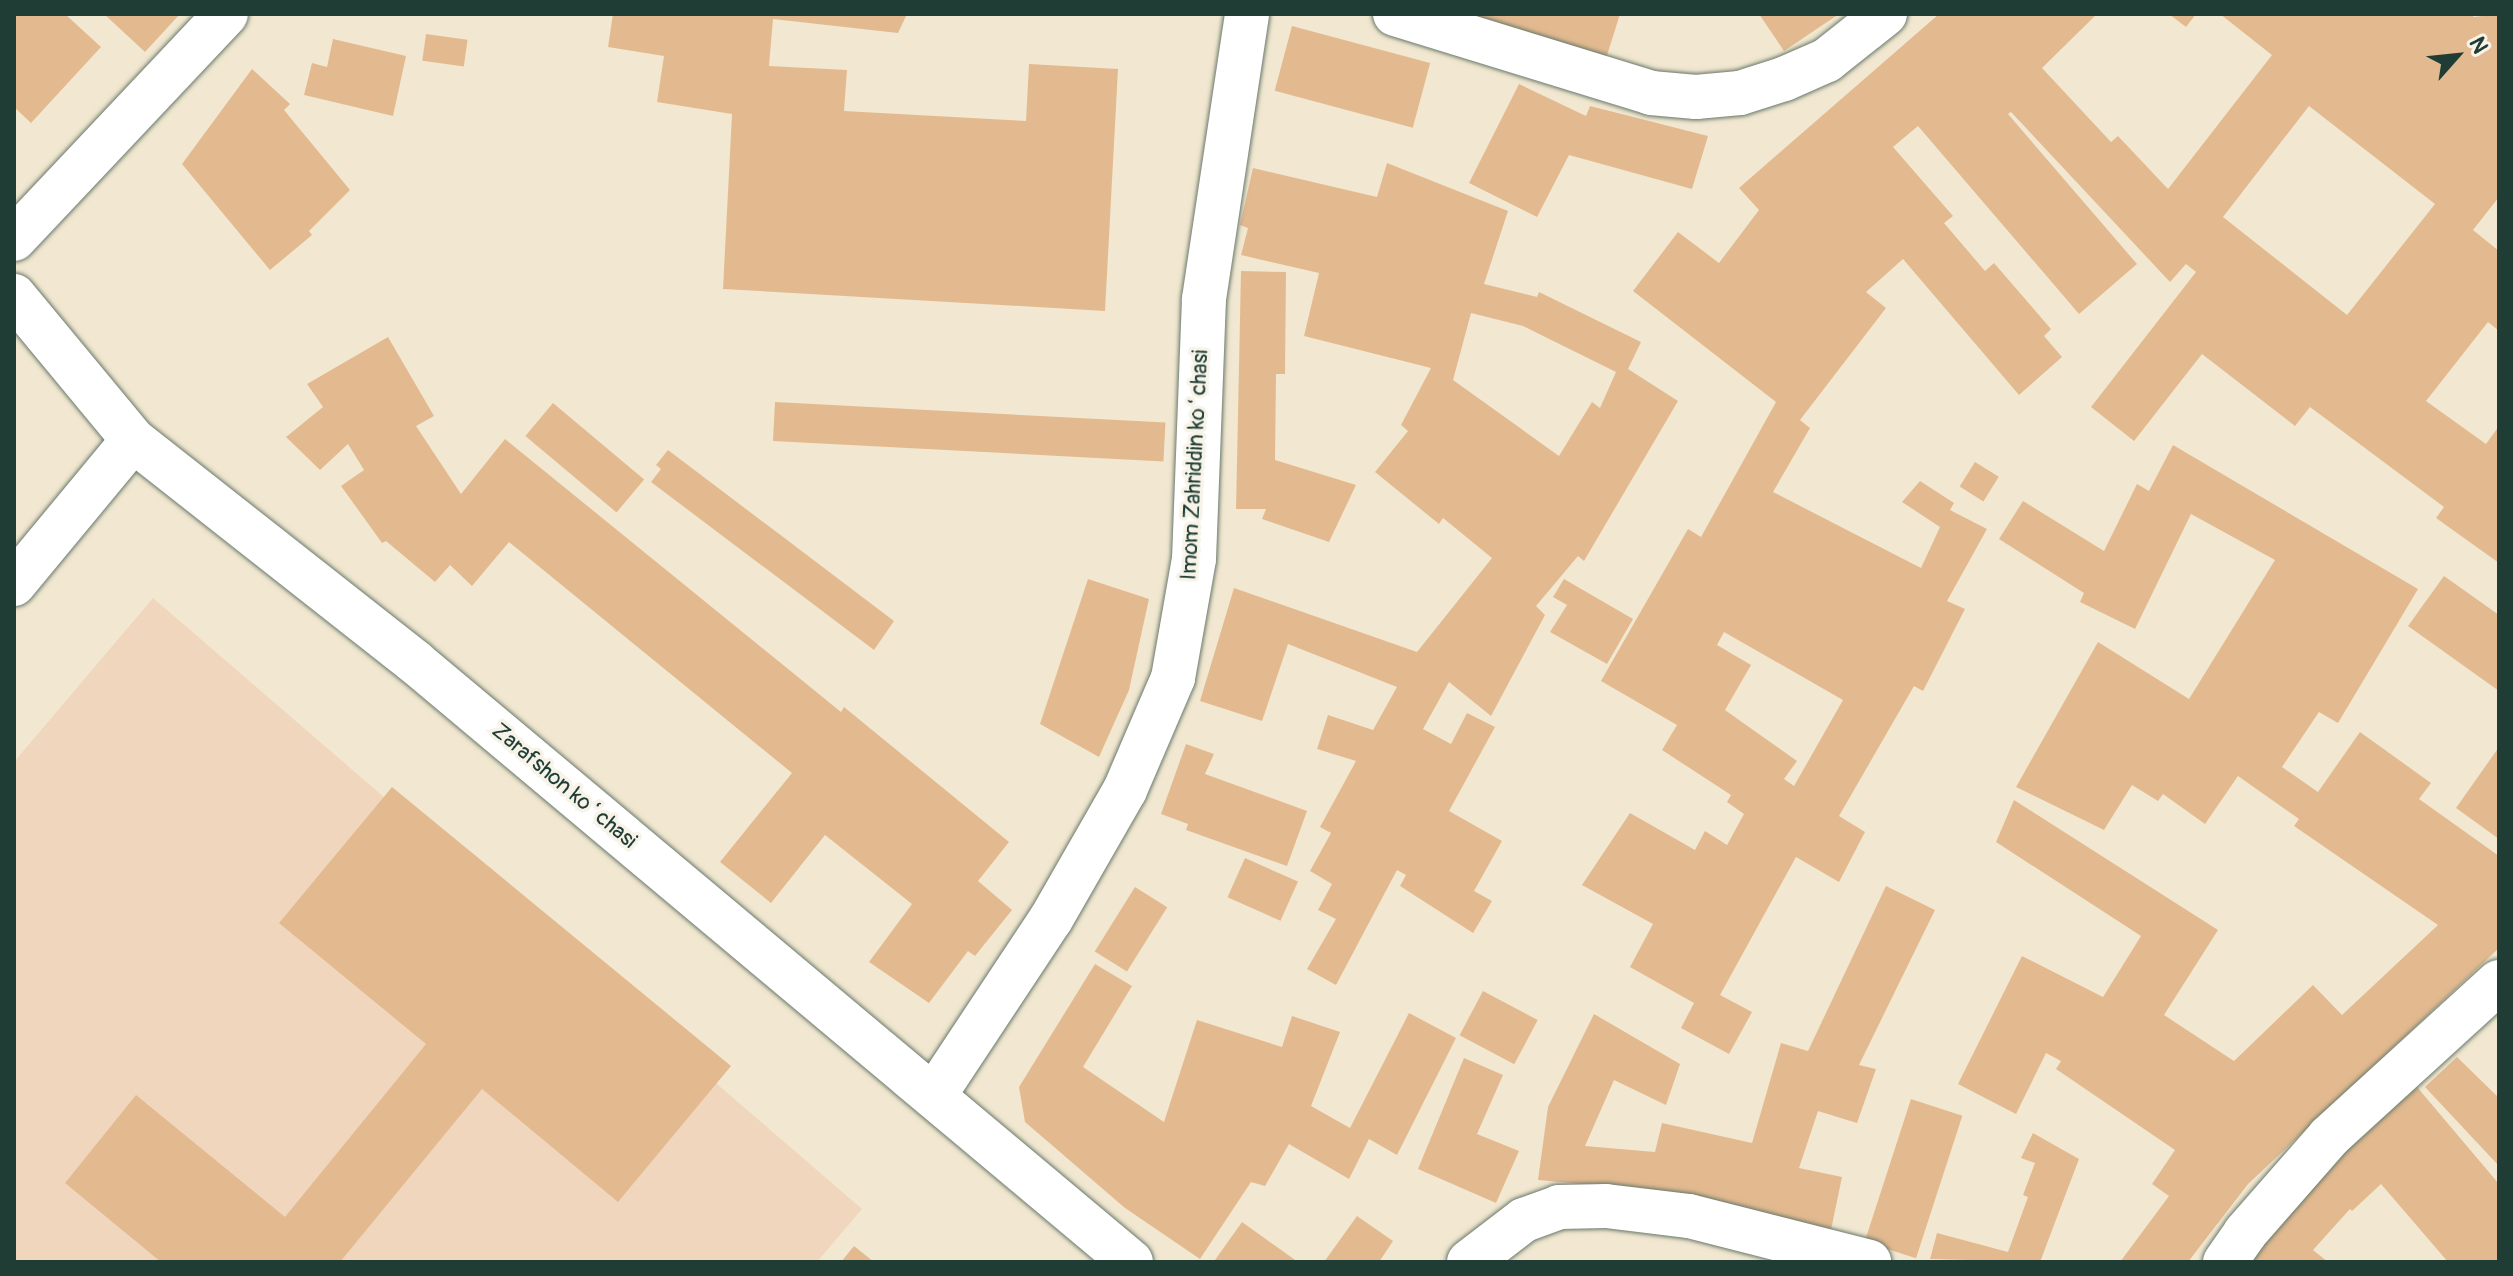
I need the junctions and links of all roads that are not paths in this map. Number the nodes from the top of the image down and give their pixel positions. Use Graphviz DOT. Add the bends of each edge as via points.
graph roads {
  1 [pos="226,14"];
  2 [pos="1247,14"];
  3 [pos="1395,14"];
  4 [pos="1885,14"];
  5 [pos="14,239"];
  6 [pos="14,296"];
  7 [pos="133,440"];
  8 [pos="14,584"];
  9 [pos="2499,982"];
  10 [pos="935,1094"];
  11 [pos="1131,1262"];
  12 [pos="1469,1262"];
  13 [pos="1869,1262"];
  14 [pos="2225,1262"];
  1 -- 5 [label="street"];
  2 -- 10 [label="street, Imom Zahriddin koʻchasi" via="1204,299 1194,559 1173,678 1111,816 1051,919"];
  3 -- 4 [label="street" via="1651,93 1696,97 1740,93 1784,79 1827,60"];
  6 -- 7 [label="street, Zarafshon koʻchasi"];
  7 -- 8 [label="street"];
  7 -- 10 [label="street, Zarafshon koʻchasi" via="415,662"];
  9 -- 14 [label="street" via="2329,1137"];
  10 -- 11 [label="street, Zarafshon koʻchasi"];
  12 -- 13 [label="street" via="1524,1220 1559,1207 1606,1206 1689,1216"];
}
